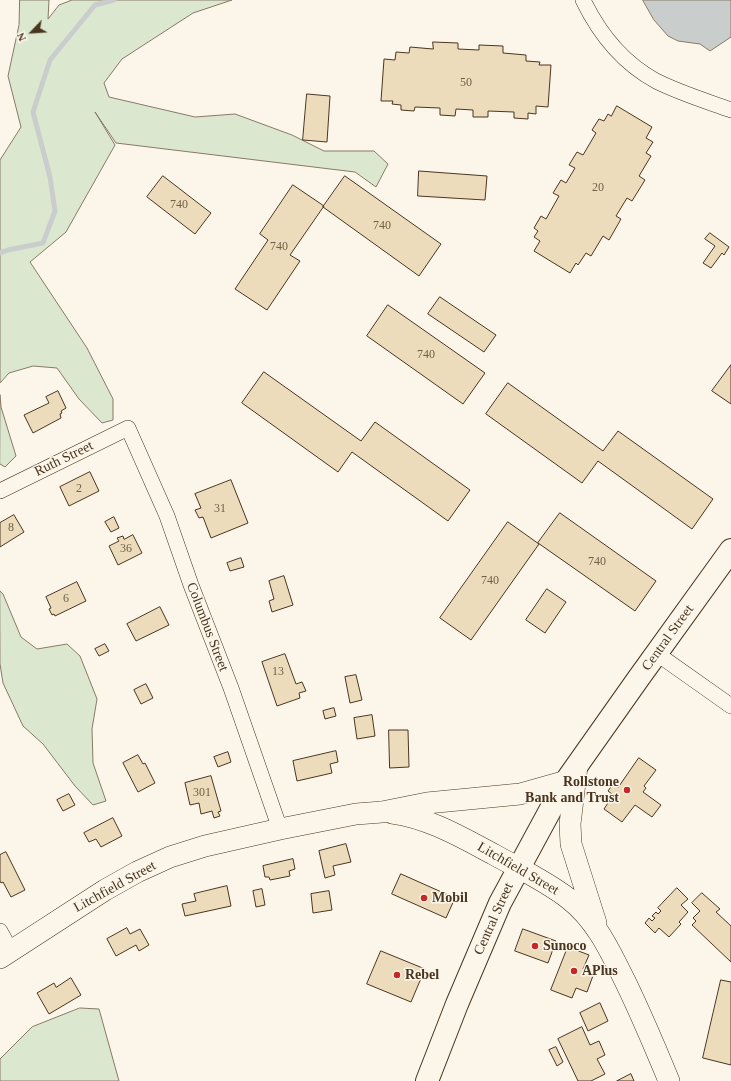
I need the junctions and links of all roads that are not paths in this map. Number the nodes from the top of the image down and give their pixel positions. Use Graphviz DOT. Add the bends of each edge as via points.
graph roads {
  1 [pos="583,0"];
  2 [pos="731,110"];
  3 [pos="128,428"];
  4 [pos="0,491"];
  5 [pos="731,550"];
  6 [pos="656,653"];
  7 [pos="731,706"];
  8 [pos="572,773"];
  9 [pos="382,812"];
  10 [pos="280,829"];
  11 [pos="518,868"];
  12 [pos="0,931"];
  13 [pos="599,931"];
  14 [pos="5,954"];
  15 [pos="427,1081"];
  16 [pos="669,1081"];
  1 -- 2 [label="street" via="594,23 631,64 656,81"];
  3 -- 4 [label="street, Ruth Street"];
  3 -- 10 [label="street, Columbus Street" via="167,516"];
  5 -- 6 [label="main road, Central Street"];
  6 -- 7 [label="street"];
  6 -- 8 [label="main road, Central Street"];
  8 -- 9 [label="main road, Litchfield Street" via="520,794 427,803"];
  8 -- 11 [label="main road, Central Street"];
  8 -- 13 [label="main road, Central Street" via="571,844"];
  9 -- 10 [label="main road, Litchfield Street" via="356,814"];
  9 -- 11 [label="main road, Litchfield Street" via="412,817 451,832"];
  10 -- 14 [label="main road, Litchfield Street" via="170,857 105,890"];
  11 -- 13 [label="main road, Litchfield Street" via="570,900"];
  11 -- 15 [label="main road, Central Street" via="500,903"];
  12 -- 14 [label="street"];
  13 -- 16 [label="main road, Litchfield Street" via="636,1005"];
}
